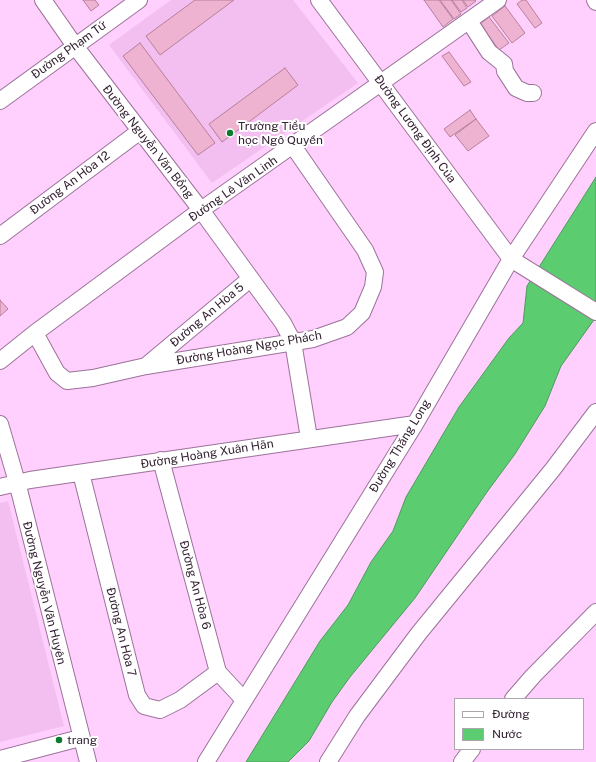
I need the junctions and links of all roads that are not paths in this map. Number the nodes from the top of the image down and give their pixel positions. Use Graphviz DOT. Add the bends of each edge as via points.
graph roads {
  1 [pos="42,0"];
  2 [pos="139,0"];
  3 [pos="498,0"];
  4 [pos="326,3"];
  5 [pos="469,21"];
  6 [pos="75,46"];
  7 [pos="381,83"];
  8 [pos="533,93"];
  9 [pos="0,101"];
  10 [pos="596,130"];
  11 [pos="140,131"];
  12 [pos="293,146"];
  13 [pos="201,210"];
  14 [pos="0,236"];
  15 [pos="511,259"];
  16 [pos="250,279"];
  17 [pos="596,312"];
  18 [pos="35,333"];
  19 [pos="293,342"];
  20 [pos="0,361"];
  21 [pos="146,366"];
  22 [pos="596,412"];
  23 [pos="0,424"];
  24 [pos="414,424"];
  25 [pos="309,438"];
  26 [pos="162,460"];
  27 [pos="81,473"];
  28 [pos="17,482"];
  29 [pos="0,487"];
  30 [pos="596,612"];
  31 [pos="218,672"];
  32 [pos="515,698"];
  33 [pos="244,700"];
  34 [pos="80,738"];
  35 [pos="471,750"];
  36 [pos="0,759"];
  37 [pos="88,762"];
  38 [pos="206,762"];
  39 [pos="328,762"];
  40 [pos="462,762"];
  1 -- 6 [label="street, Đường Nguyễn Văn Bổng"];
  2 -- 6 [label="street, Đường Phạm Tứ"];
  3 -- 5 [label="street, Đường Lê Văn Linh"];
  4 -- 7 [label="street, Đường Lương Định Của"];
  5 -- 7 [label="street, Đường Lê Văn Linh"];
  5 -- 8 [label="street" via="489,52 504,64 505,71 516,88"];
  6 -- 9 [label="street, Đường Phạm Tứ"];
  6 -- 11 [label="street, Đường Nguyễn Văn Bổng"];
  7 -- 12 [label="street, Đường Lê Văn Linh"];
  7 -- 15 [label="street, Đường Lương Định Của"];
  10 -- 15 [label="street, Đường Thăng Long"];
  11 -- 13 [label="street, Đường Nguyễn Văn Bổng"];
  11 -- 14 [label="street, Đường An Hòa 12"];
  12 -- 13 [label="street, Đường Lê Văn Linh"];
  12 -- 19 [label="street, Đường Hoàng Ngọc Phách" via="365,250 376,272 373,287 362,313 347,327 313,339"];
  13 -- 16 [label="street, Đường Nguyễn Văn Bổng"];
  13 -- 18 [label="street, Đường Lê Văn Linh"];
  15 -- 17 [label="street, Đường Lương Định Của"];
  15 -- 24 [label="street, Đường Thăng Long"];
  16 -- 19 [label="street, Đường Nguyễn Văn Bổng" via="283,323"];
  16 -- 21 [label="street, Đường An Hòa 5"];
  18 -- 20 [label="street, Đường Lê Văn Linh"];
  18 -- 21 [label="street, Đường Hoàng Ngọc Phách" via="57,373 66,380 93,378"];
  19 -- 21 [label="street, Đường Hoàng Ngọc Phách"];
  19 -- 25 [label="street, Đường Nguyễn Văn Bổng"];
  22 -- 39 [label="street" via="553,469 419,633 357,716"];
  23 -- 28 [label="street, Đường Nguyễn Văn Huyên"];
  24 -- 25 [label="street, Đường Hoàng Xuân Hãn"];
  24 -- 33 [label="street, Đường Thăng Long"];
  25 -- 26 [label="street, Đường Hoàng Xuân Hãn"];
  26 -- 27 [label="street, Đường Hoàng Xuân Hãn"];
  26 -- 31 [label="street, Đường An Hòa 6"];
  27 -- 28 [label="street, Đường Hoàng Xuân Hãn"];
  27 -- 31 [label="street, Đường An Hòa 7" via="137,695 144,706 160,710 180,700"];
  28 -- 29 [label="street, Đường Hoàng Xuân Hãn"];
  28 -- 34 [label="street, Đường Nguyễn Văn Huyên"];
  30 -- 32 [label="street" via="544,664"];
  31 -- 33 [label="street, Đường An Hòa 6"];
  33 -- 38 [label="street, Đường Thăng Long"];
  34 -- 36 [label="street"];
  34 -- 37 [label="street, Đường Nguyễn Văn Huyên"];
  35 -- 40 [label="street"];
}
